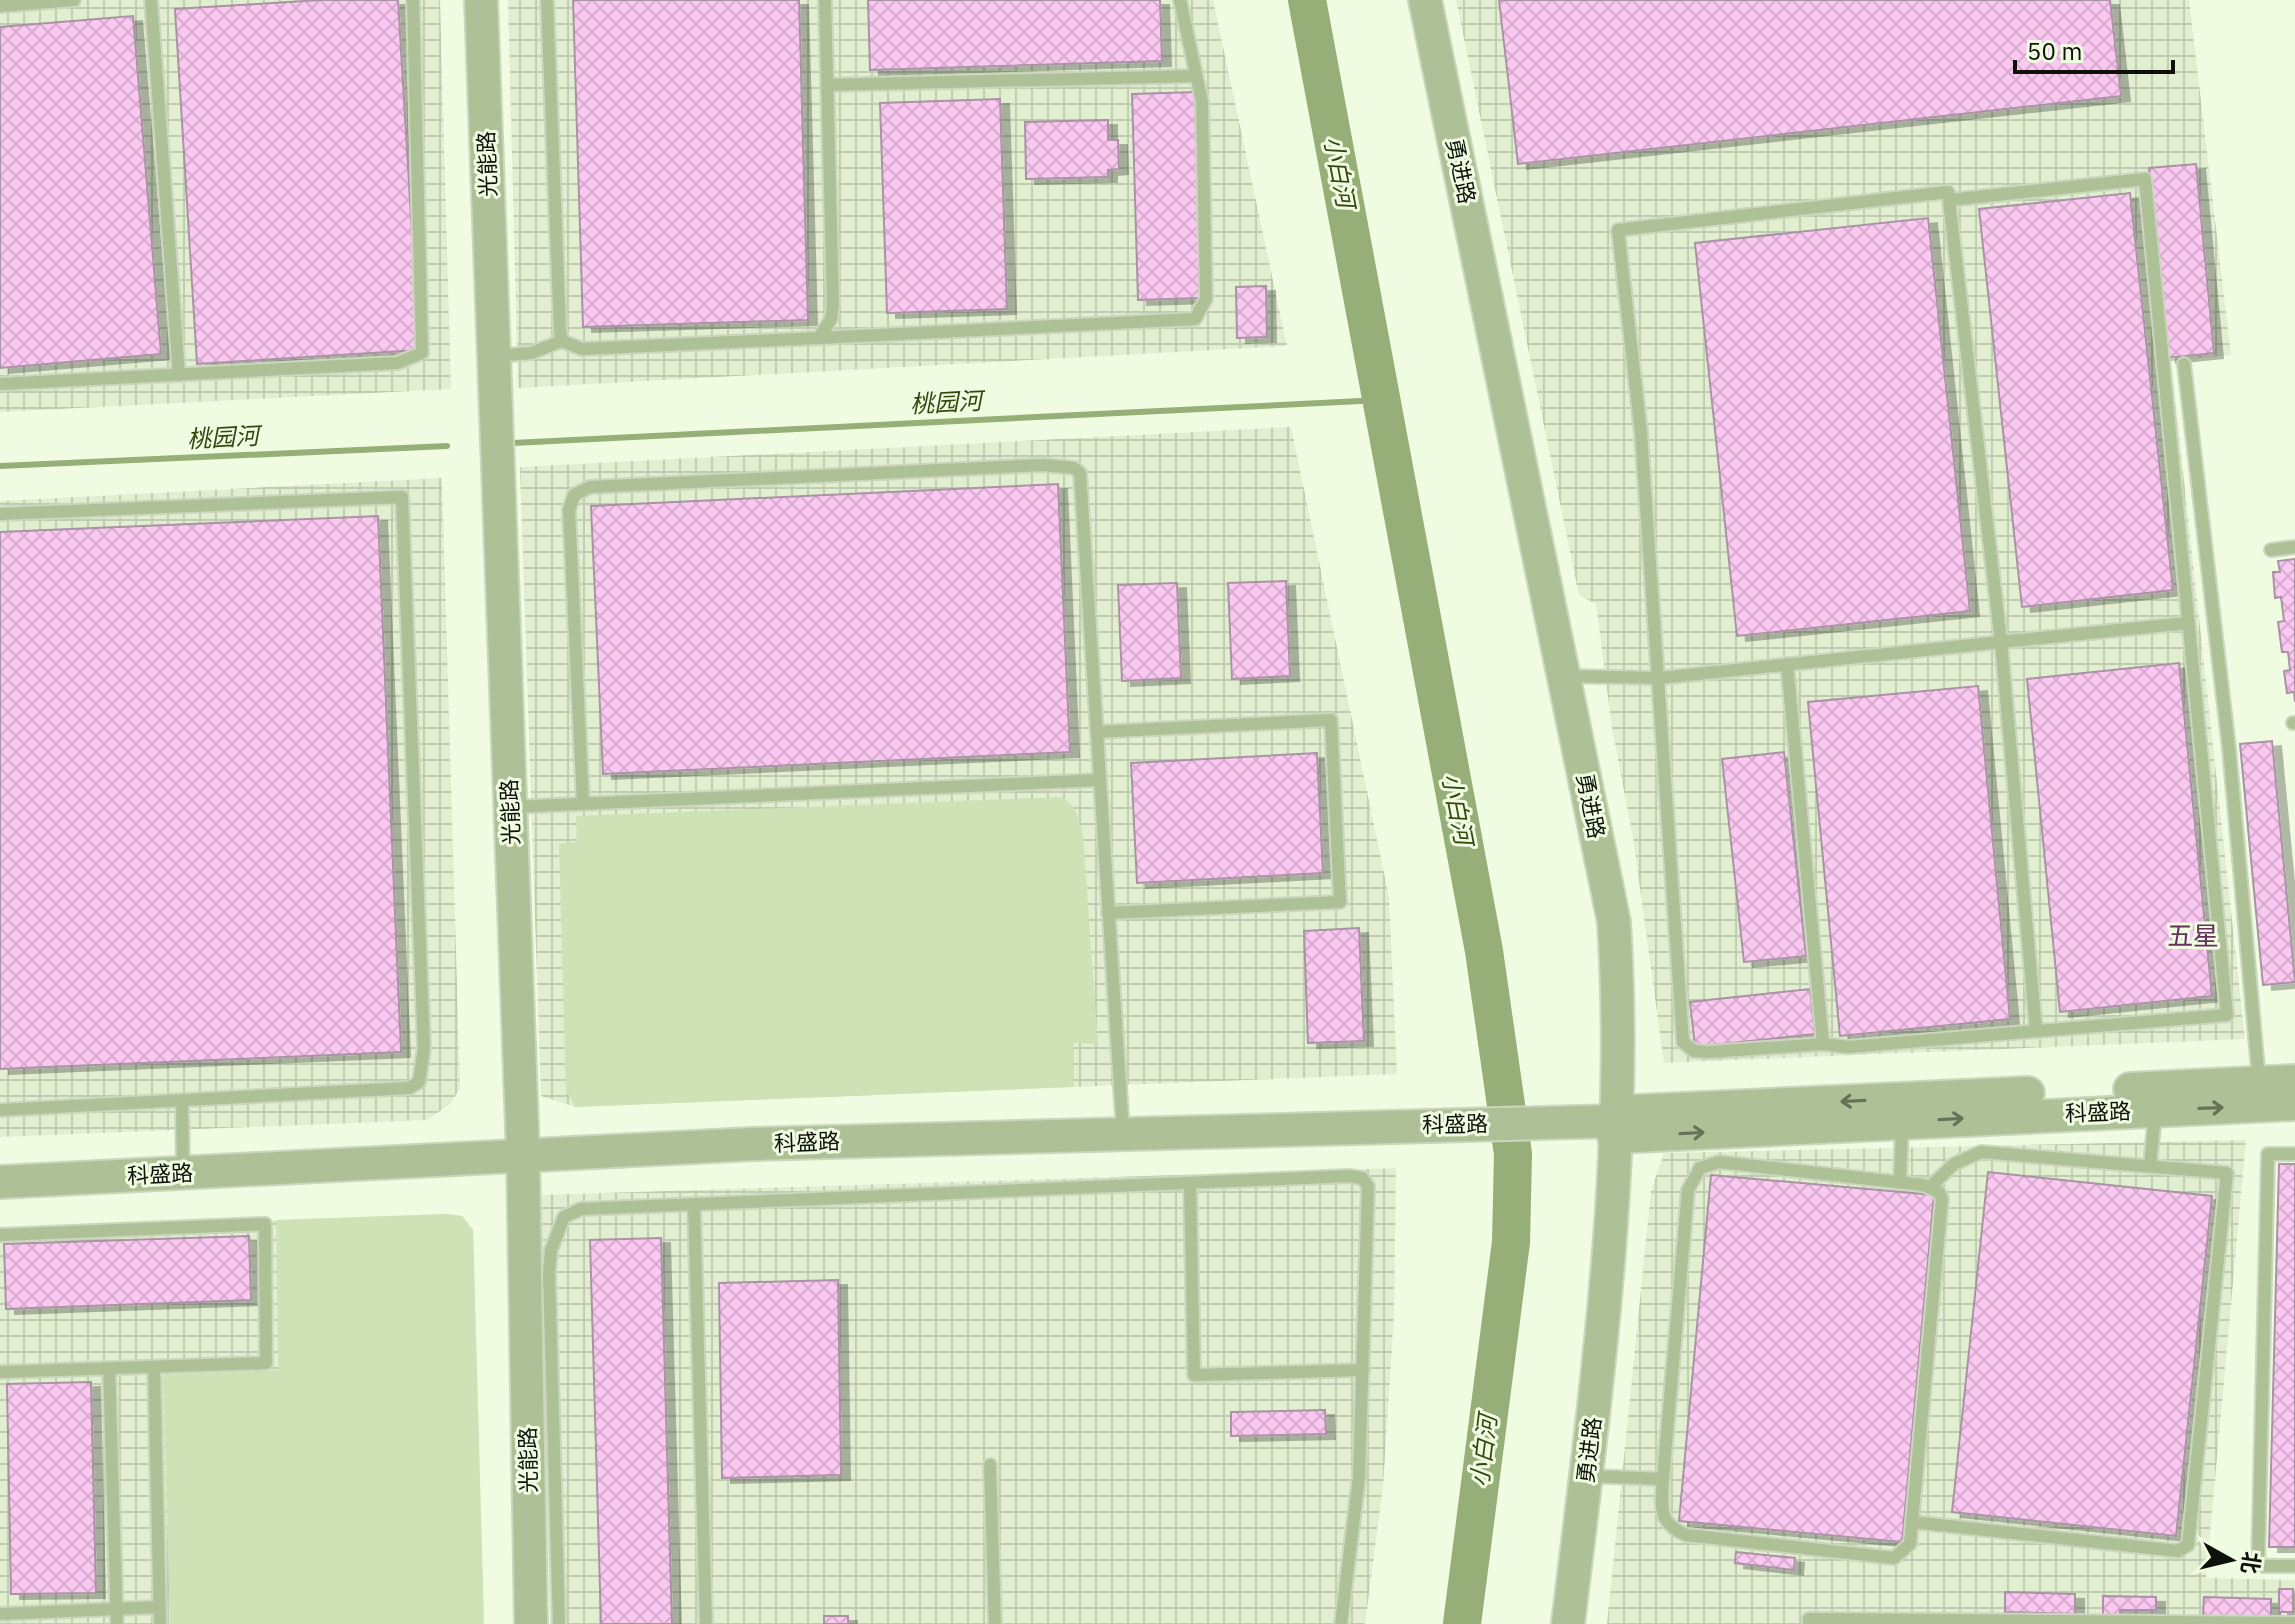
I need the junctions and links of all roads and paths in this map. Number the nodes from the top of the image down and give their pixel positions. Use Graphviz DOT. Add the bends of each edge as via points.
graph roads {
  1 [pos="74,0"];
  2 [pos="151,0"];
  3 [pos="413,0"];
  4 [pos="481,0"];
  5 [pos="547,0"];
  6 [pos="825,0"];
  7 [pos="1180,0"];
  8 [pos="1425,0"];
  9 [pos="0,6"];
  10 [pos="1196,76"];
  11 [pos="827,85"];
  12 [pos="1949,200"];
  13 [pos="819,338"];
  14 [pos="562,341"];
  15 [pos="494,356"];
  16 [pos="2184,364"];
  17 [pos="179,375"];
  18 [pos="0,384"];
  19 [pos="0,514"];
  20 [pos="2295,547"];
  21 [pos="2271,550"];
  22 [pos="2188,623"];
  23 [pos="2001,642"];
  24 [pos="1787,664"];
  25 [pos="1565,676"];
  26 [pos="1660,678"];
  27 [pos="1097,732"];
  28 [pos="1100,780"];
  29 [pos="583,803"];
  30 [pos="510,807"];
  31 [pos="1108,913"];
  32 [pos="2036,1030"];
  33 [pos="1823,1044"];
  34 [pos="2295,1081"];
  35 [pos="2259,1083"];
  36 [pos="182,1102"];
  37 [pos="2295,1104"];
  38 [pos="0,1110"];
  39 [pos="1902,1110"];
  40 [pos="2156,1110"];
  41 [pos="1615,1123"];
  42 [pos="1123,1133"];
  43 [pos="2295,1154"];
  44 [pos="523,1155"];
  45 [pos="2150,1166"];
  46 [pos="183,1173"];
  47 [pos="0,1182"];
  48 [pos="1900,1182"];
  49 [pos="1190,1183"];
  50 [pos="1931,1186"];
  51 [pos="694,1205"];
  52 [pos="0,1235"];
  53 [pos="154,1367"];
  54 [pos="109,1368"];
  55 [pos="1363,1370"];
  56 [pos="0,1372"];
  57 [pos="990,1465"];
  58 [pos="1586,1475"];
  59 [pos="1663,1479"];
  60 [pos="1912,1522"];
  61 [pos="2295,1566"];
  62 [pos="160,1607"];
  63 [pos="116,1609"];
  64 [pos="0,1614"];
  65 [pos="2160,1623"];
  66 [pos="2295,1623"];
  67 [pos="117,1624"];
  68 [pos="160,1624"];
  69 [pos="531,1624"];
  70 [pos="559,1624"];
  71 [pos="706,1624"];
  72 [pos="995,1624"];
  73 [pos="1341,1624"];
  74 [pos="1568,1624"];
  75 [pos="1809,1624"];
  1 -- 9 [label="lane"];
  2 -- 17 [label="lane"];
  3 -- 17 [label="lane" via="422,353 397,363"];
  4 -- 15 [label="street, 光能路"];
  5 -- 14 [label="lane"];
  6 -- 11 [label="lane"];
  7 -- 10 [label="lane"];
  8 -- 25 [label="street, 勇进路"];
  10 -- 11 [label="lane"];
  10 -- 13 [label="lane" via="1202,102 1206,299 1195,319"];
  11 -- 13 [label="lane" via="833,304"];
  12 -- 22 [label="lane" via="2145,179"];
  12 -- 23 [label="lane"];
  12 -- 26 [label="lane" via="1948,192 1618,230"];
  13 -- 14 [label="lane" via="582,349"];
  14 -- 15 [label="lane" via="531,353"];
  15 -- 30 [label="street, 光能路"];
  16 -- 35 [label="lane" via="2229,748"];
  17 -- 18 [label="lane"];
  19 -- 36 [label="lane" via="402,497 424,1048 419,1082 409,1088"];
  20 -- 21 [label="lane"];
  22 -- 23 [label="lane"];
  22 -- 32 [label="lane" via="2227,1015"];
  23 -- 24 [label="lane"];
  23 -- 32 [label="lane"];
  24 -- 26 [label="lane"];
  24 -- 33 [label="lane"];
  25 -- 26 [label="lane"];
  25 -- 41 [label="street, 勇进路" via="1614,922"];
  26 -- 33 [label="lane" via="1683,1042 1694,1051 1709,1052"];
  27 -- 28 [label="lane"];
  27 -- 29 [label="lane" via="1080,473 1074,468 1044,465 590,487 574,495 569,510"];
  27 -- 31 [label="lane" via="1331,720 1340,902"];
  28 -- 29 [label="lane"];
  28 -- 31 [label="lane"];
  29 -- 30 [label="lane"];
  30 -- 44 [label="street, 光能路"];
  31 -- 42 [label="lane"];
  32 -- 33 [label="lane" via="1848,1047"];
  34 -- 35 [label="street, 科盛路"];
  35 -- 39 [label="street, 科盛路"];
  36 -- 38 [label="lane"];
  36 -- 46 [label="lane"];
  40 -- 37 [label="street, 科盛路, one-way"];
  39 -- 40 [label="street, 科盛路, one-way"];
  39 -- 41 [label="street, 科盛路"];
  39 -- 48 [label="lane"];
  40 -- 45 [label="lane"];
  41 -- 42 [label="street, 科盛路"];
  41 -- 58 [label="street, 勇进路" via="1606,1305"];
  42 -- 44 [label="street, 科盛路"];
  43 -- 61 [label="lane" via="2268,1154 2258,1566"];
  44 -- 46 [label="street, 科盛路"];
  44 -- 69 [label="street, 光能路"];
  45 -- 50 [label="lane" via="1981,1152 1954,1164"];
  45 -- 60 [label="lane" via="2227,1173 2188,1545 2178,1551"];
  46 -- 47 [label="street, 科盛路"];
  48 -- 50 [label="lane"];
  48 -- 59 [label="lane" via="1719,1162 1700,1168 1688,1190"];
  49 -- 51 [label="lane"];
  49 -- 55 [label="lane" via="1194,1375"];
  49 -- 55 [label="lane" via="1362,1178 1368,1186"];
  50 -- 60 [label="lane" via="1942,1199"];
  51 -- 70 [label="lane" via="581,1209 564,1217 556,1232 549,1274"];
  51 -- 71 [label="lane"];
  52 -- 53 [label="lane" via="265,1224 266,1363"];
  53 -- 54 [label="lane"];
  53 -- 62 [label="lane"];
  54 -- 56 [label="lane"];
  54 -- 63 [label="lane"];
  55 -- 73 [label="lane" via="1359,1477"];
  57 -- 72 [label="lane"];
  58 -- 59 [label="lane"];
  58 -- 74 [label="street, 勇进路"];
  59 -- 60 [label="lane" via="1664,1522 1705,1539 1894,1558 1910,1544"];
  62 -- 63 [label="lane"];
  62 -- 68 [label="lane"];
  63 -- 64 [label="lane"];
  63 -- 67 [label="lane"];
  65 -- 66 [label="lane"];
  65 -- 75 [label="lane" via="1809,1619"];
}
